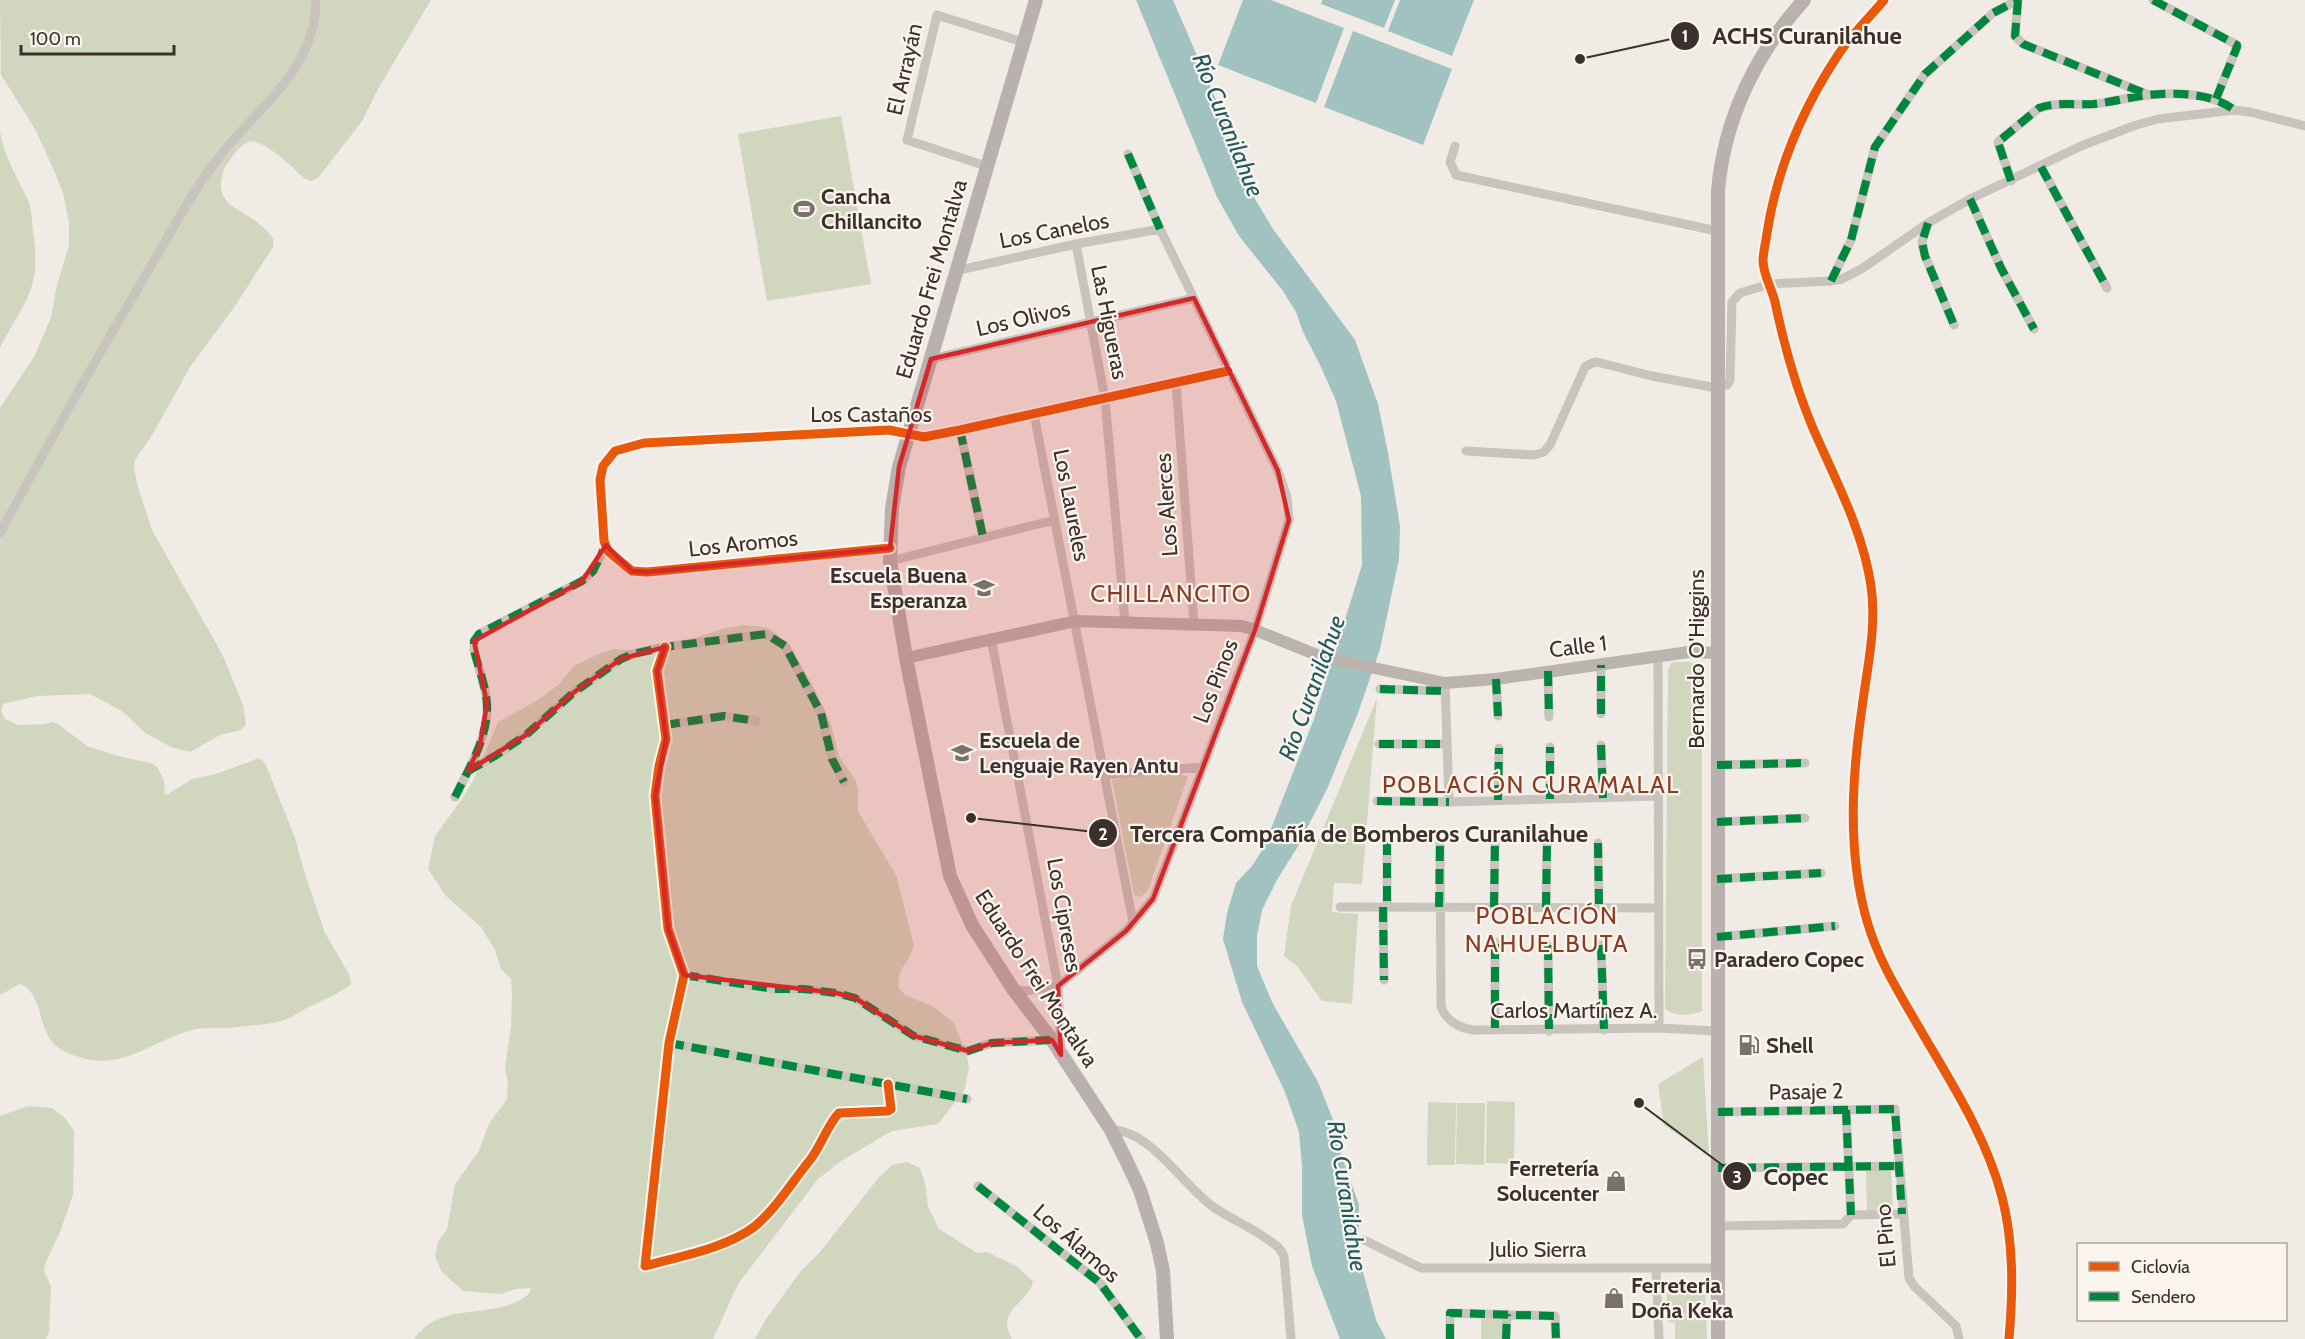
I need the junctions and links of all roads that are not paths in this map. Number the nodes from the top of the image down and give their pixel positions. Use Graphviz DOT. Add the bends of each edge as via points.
graph roads {
  1 [pos="316,0"];
  2 [pos="1036,0"];
  3 [pos="1804,0"];
  4 [pos="1884,0"];
  5 [pos="2018,0"];
  6 [pos="2153,0"];
  7 [pos="1023,42"];
  8 [pos="2149,95"];
  9 [pos="2216,99"];
  10 [pos="2234,110"];
  11 [pos="2305,126"];
  12 [pos="1455,146"];
  13 [pos="1128,154"];
  14 [pos="986,166"];
  15 [pos="2040,167"];
  16 [pos="2011,181"];
  17 [pos="1970,199"];
  18 [pos="1928,223"];
  19 [pos="1160,229"];
  20 [pos="1717,231"];
  21 [pos="1076,244"];
  22 [pos="955,271"];
  23 [pos="1831,281"];
  24 [pos="1770,284"];
  25 [pos="2107,288"];
  26 [pos="1194,298"];
  27 [pos="1091,322"];
  28 [pos="1954,325"];
  29 [pos="2034,329"];
  30 [pos="931,359"];
  31 [pos="1228,371"];
  32 [pos="1176,383"];
  33 [pos="1717,388"];
  34 [pos="1105,399"];
  35 [pos="1034,414"];
  36 [pos="960,430"];
  37 [pos="908,433"];
  38 [pos="1466,451"];
  39 [pos="1055,520"];
  40 [pos="0,533"];
  41 [pos="983,537"];
  42 [pos="607,548"];
  43 [pos="890,554"];
  44 [pos="1076,621"];
  45 [pos="1125,622"];
  46 [pos="1194,625"];
  47 [pos="1255,630"];
  48 [pos="991,638"];
  49 [pos="665,647"];
  50 [pos="1717,653"];
  51 [pos="1658,656"];
  52 [pos="906,658"];
  53 [pos="1601,665"];
  54 [pos="1548,671"];
  55 [pos="1496,679"];
  56 [pos="1445,687"];
  57 [pos="1380,689"];
  58 [pos="1601,714"];
  59 [pos="1498,716"];
  60 [pos="1549,717"];
  61 [pos="756,721"];
  62 [pos="665,725"];
  63 [pos="1379,744"];
  64 [pos="1446,744"];
  65 [pos="1601,745"];
  66 [pos="1550,747"];
  67 [pos="1499,748"];
  68 [pos="1805,763"];
  69 [pos="1717,765"];
  70 [pos="1203,767"];
  71 [pos="468,771"];
  72 [pos="1105,775"];
  73 [pos="844,782"];
  74 [pos="1658,796"];
  75 [pos="455,797"];
  76 [pos="1603,798"];
  77 [pos="1550,799"];
  78 [pos="1498,800"];
  79 [pos="1377,801"];
  80 [pos="1449,802"];
  81 [pos="1805,818"];
  82 [pos="1717,822"];
  83 [pos="1387,840"];
  84 [pos="1495,840"];
  85 [pos="1440,841"];
  86 [pos="1547,843"];
  87 [pos="1598,843"];
  88 [pos="1821,873"];
  89 [pos="1717,879"];
  90 [pos="1340,907"];
  91 [pos="1385,907"];
  92 [pos="1439,907"];
  93 [pos="1494,907"];
  94 [pos="1546,907"];
  95 [pos="1599,908"];
  96 [pos="1659,908"];
  97 [pos="1133,922"];
  98 [pos="1835,927"];
  99 [pos="1717,937"];
  100 [pos="1495,942"];
  101 [pos="1548,945"];
  102 [pos="1601,945"];
  103 [pos="684,975"];
  104 [pos="1384,980"];
  105 [pos="1058,986"];
  106 [pos="1013,989"];
  107 [pos="1495,1028"];
  108 [pos="1659,1028"];
  109 [pos="1549,1030"];
  110 [pos="1604,1030"];
  111 [pos="1717,1031"];
  112 [pos="1052,1040"];
  113 [pos="669,1043"];
  114 [pos="1061,1055"];
  115 [pos="888,1084"];
  116 [pos="967,1099"];
  117 [pos="1895,1109"];
  118 [pos="1846,1110"];
  119 [pos="1718,1112"];
  120 [pos="1111,1130"];
  121 [pos="1899,1166"];
  122 [pos="1848,1167"];
  123 [pos="1718,1168"];
  124 [pos="978,1186"];
  125 [pos="1902,1214"];
  126 [pos="1851,1215"];
  127 [pos="1718,1226"];
  128 [pos="1364,1240"];
  129 [pos="1656,1268"];
  130 [pos="1718,1268"];
  131 [pos="1507,1314"];
  132 [pos="1140,1339"];
  133 [pos="1167,1339"];
  134 [pos="1291,1339"];
  135 [pos="1450,1339"];
  136 [pos="1506,1339"];
  137 [pos="1556,1339"];
  138 [pos="1659,1339"];
  139 [pos="1718,1339"];
  140 [pos="1959,1339"];
  141 [pos="2008,1339"];
  1 -- 40 [label="street" via="312,30 299,64 202,181 103,347"];
  2 -- 7 [label="main road, Eduardo Frei Montalva"];
  3 -- 20 [label="main road, Bernardo O'Higgins" via="1763,54 1738,105 1719,175"];
  4 -- 24 [label="street" via="1840,52 1797,130 1770,213 1763,265"];
  5 -- 8 [label="street" via="2015,36 2023,44"];
  5 -- 23 [label="street" via="1993,13 1925,74 1875,147 1851,240"];
  6 -- 9 [label="street" via="2237,45"];
  7 -- 14 [label="main road, Eduardo Frei Montalva"];
  7 -- 14 [label="street, El Arrayán" via="937,15 907,140"];
  8 -- 9 [label="street"];
  8 -- 16 [label="street" via="2039,108 1998,142"];
  9 -- 10 [label="street"];
  10 -- 11 [label="street"];
  10 -- 15 [label="street" via="2136,125"];
  12 -- 20 [label="street" via="1450,162 1456,175"];
  13 -- 19 [label="street, Los Pinos"];
  14 -- 22 [label="main road, Eduardo Frei Montalva"];
  15 -- 16 [label="street"];
  15 -- 25 [label="street"];
  16 -- 17 [label="street"];
  17 -- 18 [label="street"];
  17 -- 29 [label="street"];
  18 -- 23 [label="street" via="1863,268"];
  18 -- 28 [label="street" via="1922,242 1925,256"];
  19 -- 21 [label="street, Los Canelos"];
  19 -- 26 [label="street, Los Pinos"];
  20 -- 33 [label="main road, Bernardo O'Higgins"];
  21 -- 22 [label="street, Los Canelos"];
  21 -- 27 [label="street, Las Higueras"];
  22 -- 30 [label="main road, Eduardo Frei Montalva"];
  23 -- 24 [label="street"];
  24 -- 33 [label="street" via="1740,293 1732,300 1730,380"];
  24 -- 141 [label="street" via="1788,363 1863,548 1871,586 1870,644 1853,798 1855,853 1863,906 1884,966 1961,1099 1998,1183 2010,1248"];
  26 -- 27 [label="street, Los Olivos"];
  26 -- 31 [label="street, Los Pinos"];
  27 -- 30 [label="street, Los Olivos"];
  27 -- 34 [label="street, Las Higueras"];
  30 -- 37 [label="main road, Eduardo Frei Montalva"];
  31 -- 32 [label="street, Los Castaños"];
  31 -- 47 [label="street, Los Pinos" via="1287,497 1289,520"];
  32 -- 34 [label="street, Los Castaños"];
  32 -- 46 [label="street, Los Alerces"];
  33 -- 38 [label="street" via="1592,363 1585,367 1544,452 1534,455"];
  33 -- 50 [label="main road, Bernardo O'Higgins"];
  34 -- 35 [label="street, Los Castaños"];
  34 -- 45 [label="street, Las Higueras"];
  35 -- 36 [label="street, Los Castaños"];
  35 -- 39 [label="street, Los Laureles"];
  36 -- 37 [label="street, Los Castaños" via="924,436"];
  36 -- 41 [label="street"];
  37 -- 42 [label="street, Los Castaños" via="889,430 627,446 615,451 603,466 600,480"];
  37 -- 43 [label="main road, Eduardo Frei Montalva" via="895,487"];
  39 -- 41 [label="street, Los Aromos"];
  39 -- 44 [label="street, Los Laureles"];
  41 -- 43 [label="street, Los Aromos"];
  42 -- 43 [label="street, Los Aromos" via="632,571 646,572"];
  42 -- 71 [label="street" via="582,581 479,634 474,641 487,704 480,745"];
  43 -- 52 [label="main road, Eduardo Frei Montalva"];
  44 -- 45 [label="street, Calle 1"];
  44 -- 48 [label="street, Calle 1"];
  44 -- 72 [label="street, Los Laureles"];
  45 -- 46 [label="street, Calle 1"];
  46 -- 47 [label="street, Calle 1"];
  47 -- 56 [label="street, Calle 1" via="1322,657"];
  47 -- 70 [label="street, Los Pinos"];
  48 -- 52 [label="street, Calle 1"];
  48 -- 105 [label="street, Los Cipreses"];
  49 -- 62 [label="street" via="657,671"];
  49 -- 71 [label="street" via="621,659 573,693 526,735"];
  49 -- 73 [label="street" via="766,634 778,640 822,713 832,759"];
  50 -- 51 [label="street, Calle 1"];
  50 -- 69 [label="main road, Bernardo O'Higgins"];
  51 -- 53 [label="street, Calle 1"];
  51 -- 74 [label="street"];
  52 -- 106 [label="main road, Eduardo Frei Montalva" via="950,876 972,925"];
  53 -- 54 [label="street, Calle 1"];
  53 -- 58 [label="street"];
  54 -- 55 [label="street, Calle 1"];
  54 -- 60 [label="street"];
  55 -- 56 [label="street, Calle 1"];
  55 -- 59 [label="street"];
  56 -- 57 [label="street"];
  56 -- 64 [label="street"];
  61 -- 62 [label="street" via="724,716"];
  62 -- 103 [label="street" via="655,796 668,929"];
  63 -- 64 [label="street"];
  64 -- 80 [label="street"];
  65 -- 76 [label="street"];
  66 -- 77 [label="street"];
  67 -- 78 [label="street"];
  68 -- 69 [label="street"];
  69 -- 82 [label="main road, Bernardo O'Higgins"];
  70 -- 72 [label="street"];
  70 -- 97 [label="street, Los Pinos" via="1153,899"];
  71 -- 75 [label="street"];
  72 -- 97 [label="street, Los Laureles"];
  74 -- 76 [label="street"];
  74 -- 96 [label="street"];
  76 -- 77 [label="street"];
  77 -- 78 [label="street"];
  78 -- 80 [label="street"];
  79 -- 80 [label="street"];
  81 -- 82 [label="street"];
  82 -- 89 [label="main road, Bernardo O'Higgins"];
  83 -- 91 [label="street"];
  84 -- 93 [label="street"];
  85 -- 92 [label="street"];
  86 -- 94 [label="street"];
  87 -- 95 [label="street"];
  88 -- 89 [label="street"];
  89 -- 99 [label="main road, Bernardo O'Higgins"];
  90 -- 91 [label="street"];
  91 -- 92 [label="street"];
  91 -- 104 [label="street"];
  92 -- 93 [label="street"];
  92 -- 107 [label="street, Carlos Martínez A." via="1441,1006 1449,1019 1464,1028"];
  93 -- 94 [label="street"];
  94 -- 95 [label="street"];
  95 -- 96 [label="street"];
  96 -- 108 [label="street"];
  97 -- 105 [label="street, Los Pinos"];
  98 -- 99 [label="street"];
  99 -- 111 [label="main road, Bernardo O'Higgins"];
  100 -- 107 [label="street"];
  101 -- 109 [label="street"];
  102 -- 110 [label="street"];
  103 -- 112 [label="street" via="855,998 914,1036 968,1051 992,1043"];
  103 -- 113 [label="street"];
  105 -- 106 [label="street"];
  105 -- 114 [label="street"];
  106 -- 112 [label="main road, Eduardo Frei Montalva"];
  107 -- 109 [label="street, Carlos Martínez A."];
  108 -- 110 [label="street, Carlos Martínez A."];
  108 -- 111 [label="street, Carlos Martínez A."];
  109 -- 110 [label="street, Carlos Martínez A."];
  111 -- 119 [label="main road, Bernardo O'Higgins"];
  112 -- 114 [label="main road, Eduardo Frei Montalva"];
  113 -- 115 [label="street"];
  113 -- 115 [label="street" via="645,1266 723,1244 753,1227 820,1147 839,1113 891,1109"];
  114 -- 120 [label="main road, Eduardo Frei Montalva"];
  115 -- 116 [label="street"];
  117 -- 118 [label="street, Pasaje 2"];
  117 -- 121 [label="street, El Pino"];
  118 -- 119 [label="street, Pasaje 2"];
  118 -- 122 [label="street"];
  119 -- 123 [label="main road, Bernardo O'Higgins"];
  120 -- 133 [label="main road, Eduardo Frei Montalva" via="1140,1190 1154,1232 1163,1271"];
  120 -- 134 [label="street" via="1132,1135 1155,1149 1200,1196 1279,1248 1284,1256"];
  121 -- 122 [label="street"];
  121 -- 125 [label="street, El Pino"];
  122 -- 123 [label="street"];
  122 -- 126 [label="street"];
  123 -- 127 [label="main road, Bernardo O'Higgins"];
  124 -- 132 [label="street, Los Álamos" via="1100,1283"];
  125 -- 126 [label="street"];
  125 -- 140 [label="street, El Pino" via="1910,1280 1956,1326"];
  126 -- 127 [label="street" via="1843,1224"];
  127 -- 130 [label="main road, Bernardo O'Higgins"];
  128 -- 129 [label="street, Julio Sierra" via="1421,1268"];
  129 -- 130 [label="street, Julio Sierra"];
  129 -- 138 [label="street"];
  130 -- 139 [label="main road, Bernardo O'Higgins"];
  131 -- 135 [label="street" via="1450,1313"];
  131 -- 136 [label="street"];
  131 -- 137 [label="street" via="1555,1316"];
}
